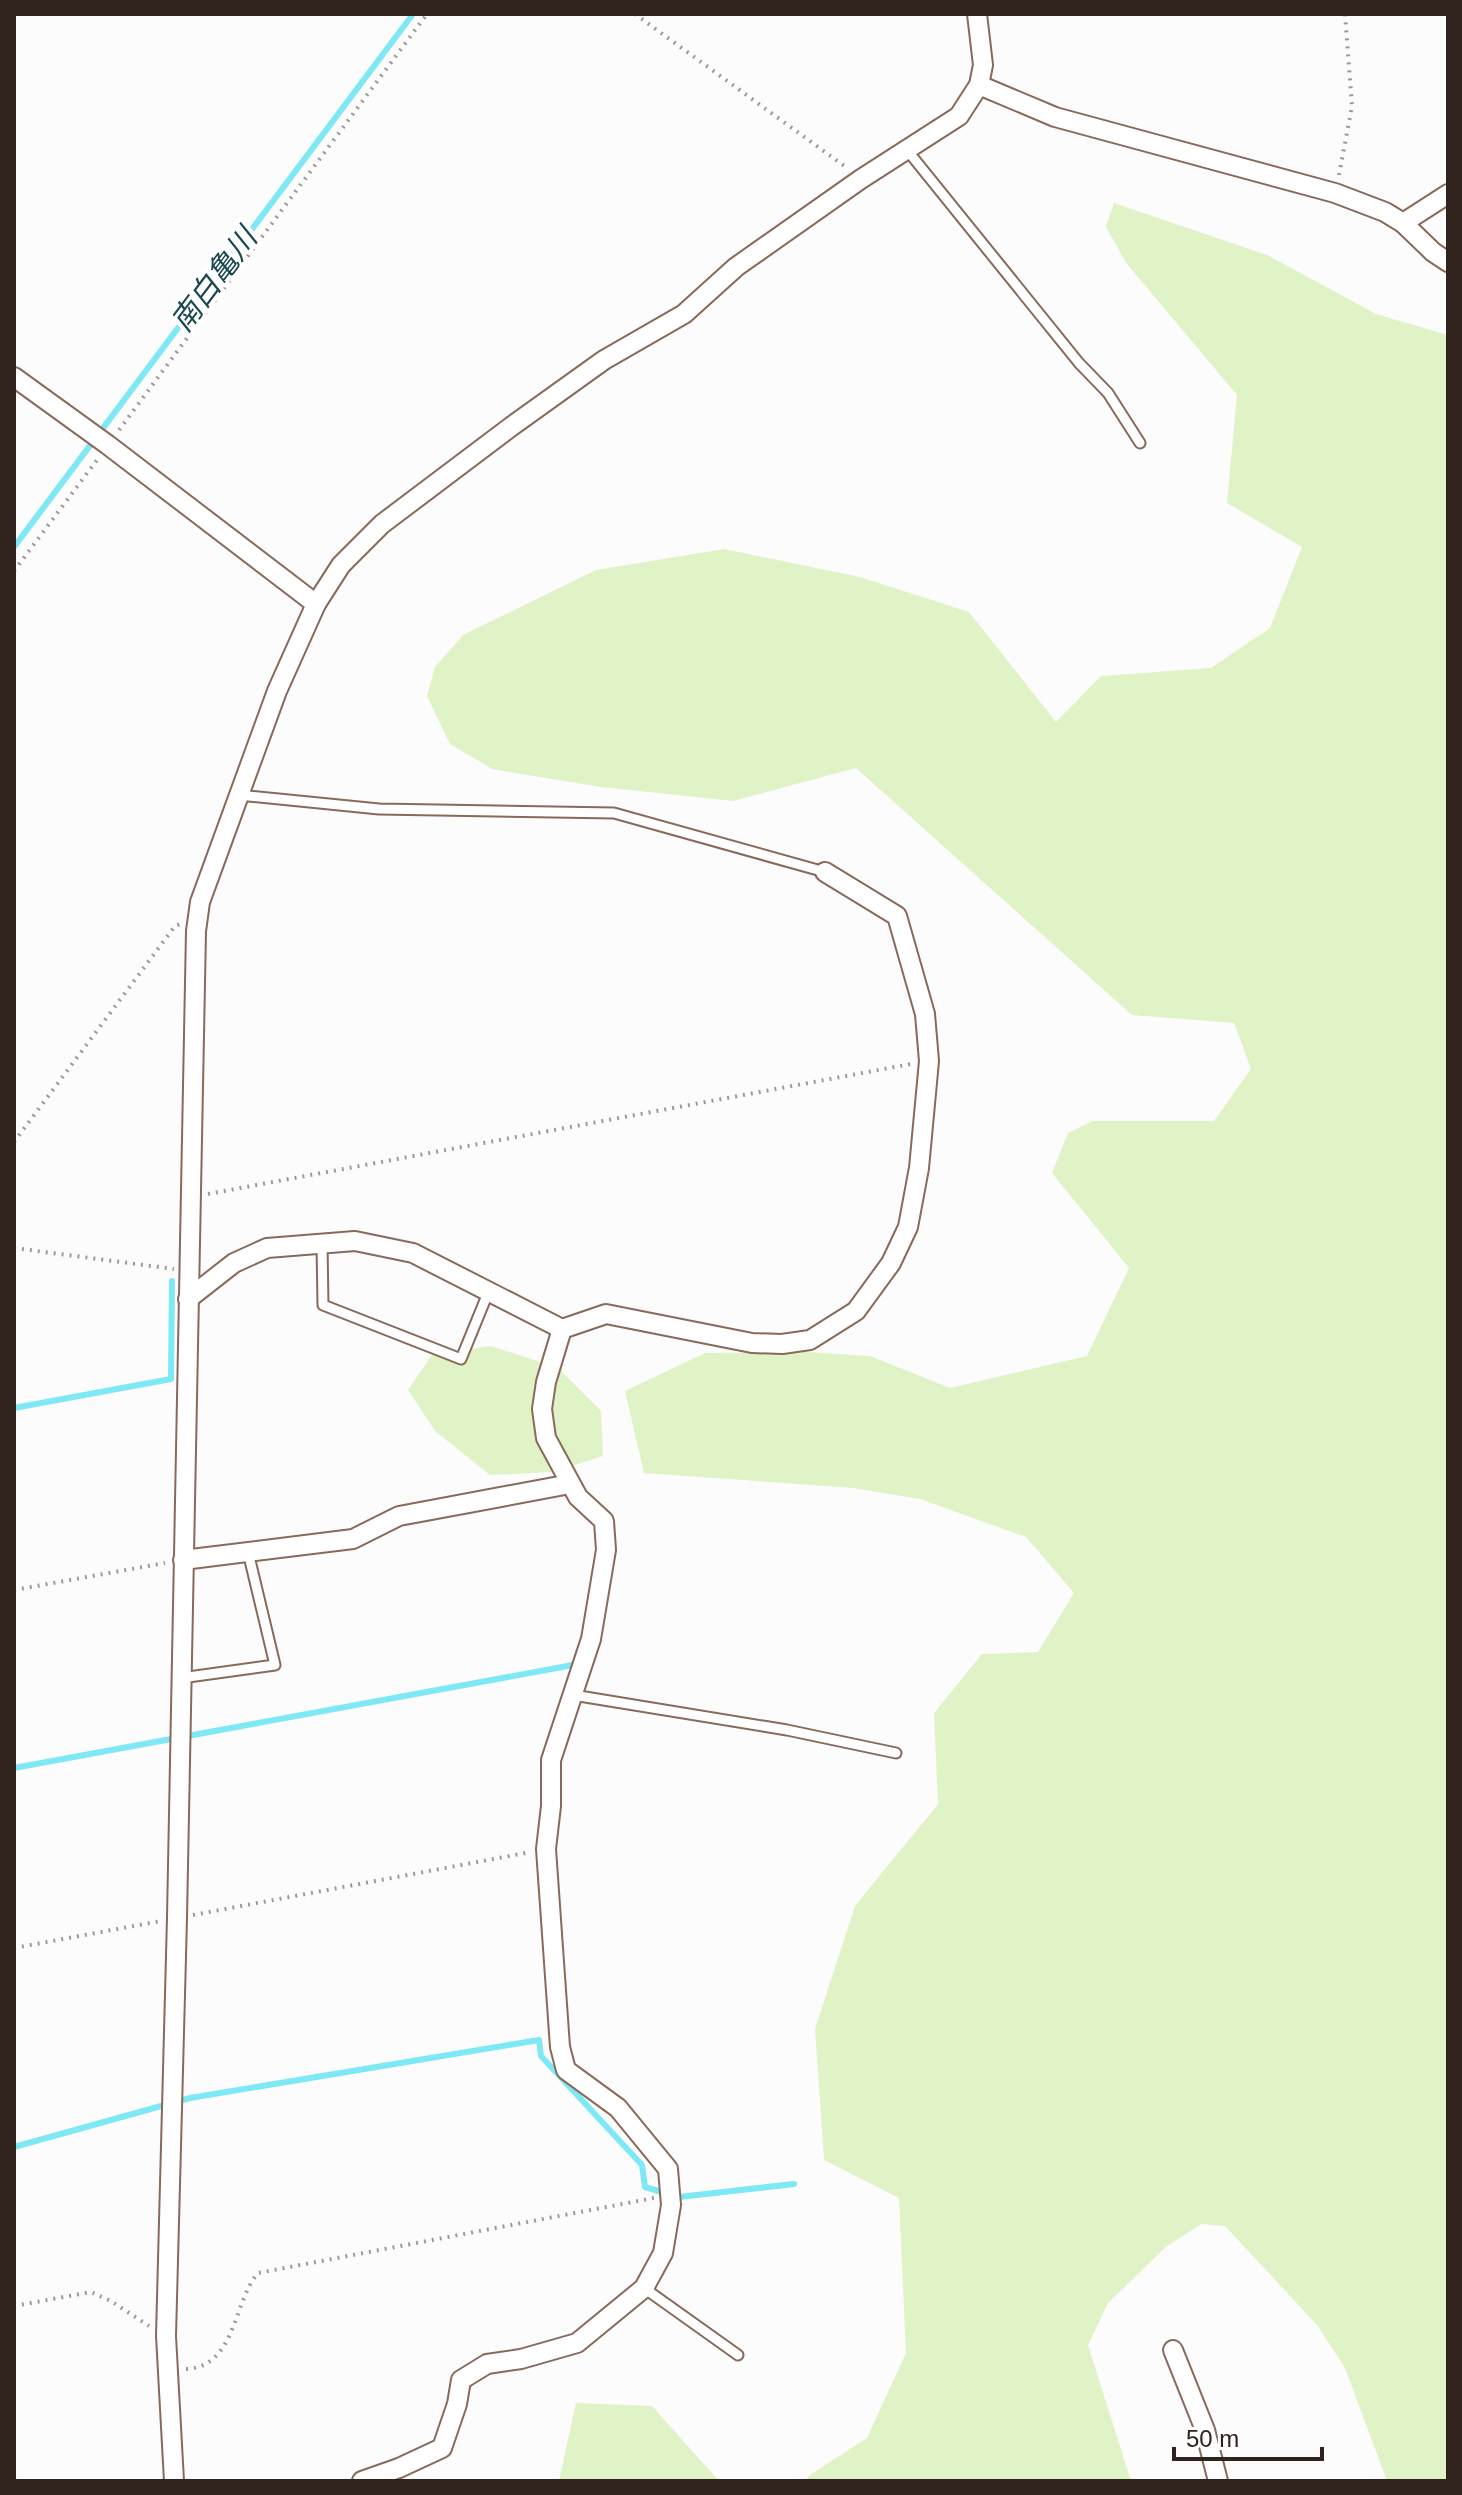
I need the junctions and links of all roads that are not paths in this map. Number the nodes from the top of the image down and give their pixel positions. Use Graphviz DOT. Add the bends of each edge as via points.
graph roads {
  1 [pos="977,14"];
  2 [pos="979,85"];
  3 [pos="907,150"];
  4 [pos="1448,194"];
  5 [pos="1403,223"];
  6 [pos="1448,262"];
  7 [pos="14,377"];
  8 [pos="1140,443"];
  9 [pos="316,604"];
  10 [pos="238,795"];
  11 [pos="825,872"];
  12 [pos="322,1243"];
  13 [pos="488,1293"];
  14 [pos="188,1299"];
  15 [pos="562,1329"];
  16 [pos="570,1484"];
  17 [pos="248,1552"];
  18 [pos="183,1560"];
  19 [pos="181,1678"];
  20 [pos="573,1695"];
  21 [pos="896,1753"];
  22 [pos="644,2288"];
  23 [pos="1173,2350"];
  24 [pos="738,2355"];
  25 [pos="174,2481"];
  26 [pos="362,2481"];
  27 [pos="1218,2481"];
  1 -- 2 [label="street" via="983,65"];
  2 -- 3 [label="street" via="959,116"];
  2 -- 5 [label="street" via="1055,117 1335,193"];
  3 -- 8 [label="lane" via="1108,393"];
  3 -- 9 [label="street" via="736,267 684,314 604,360 382,524 341,565"];
  4 -- 5 [label="street"];
  5 -- 6 [label="street"];
  7 -- 9 [label="street"];
  9 -- 10 [label="street"];
  10 -- 11 [label="lane" via="379,809 614,813"];
  10 -- 14 [label="street" via="198,917"];
  11 -- 15 [label="street" via="897,916 925,1014 929,1061 919,1168 908,1227 891,1263 856,1311 810,1340 752,1343 606,1314"];
  12 -- 13 [label="street" via="355,1241 413,1253"];
  12 -- 13 [label="lane" via="323,1305 461,1359"];
  12 -- 14 [label="street" via="267,1248 234,1263"];
  13 -- 15 [label="street"];
  14 -- 18 [label="street"];
  15 -- 16 [label="street" via="542,1409 546,1438"];
  16 -- 17 [label="street" via="399,1516 353,1539"];
  16 -- 20 [label="street" via="604,1521 606,1550 591,1639"];
  17 -- 18 [label="street"];
  17 -- 19 [label="lane" via="275,1665"];
  18 -- 19 [label="street"];
  19 -- 25 [label="street" via="166,2336"];
  20 -- 21 [label="lane"];
  20 -- 22 [label="street" via="551,1760 546,1849 560,2047 566,2070 618,2108 668,2169 671,2205 663,2253"];
  22 -- 24 [label="lane"];
  22 -- 26 [label="street" via="577,2343 487,2364 461,2380 442,2448"];
  23 -- 27 [label="street" via="1205,2430"];
}
